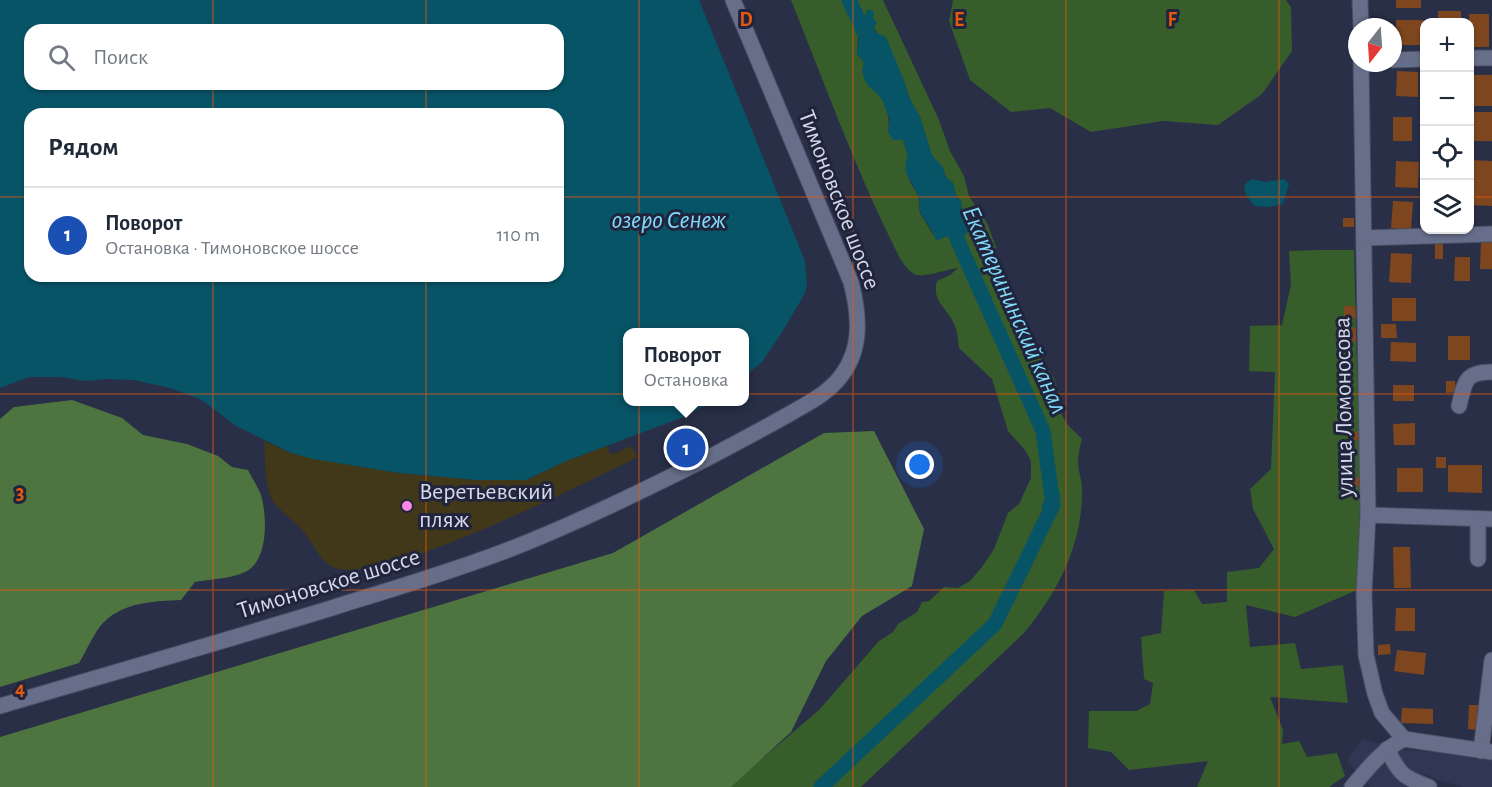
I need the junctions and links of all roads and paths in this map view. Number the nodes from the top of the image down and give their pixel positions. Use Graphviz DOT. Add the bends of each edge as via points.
graph roads {
  1 [pos="733,0"];
  2 [pos="1360,0"];
  3 [pos="1360,18"];
  4 [pos="1474,58"];
  5 [pos="1492,58"];
  6 [pos="1420,59"];
  7 [pos="1402,60"];
  8 [pos="1361,72"];
  9 [pos="1492,234"];
  10 [pos="1364,238"];
  11 [pos="1492,372"];
  12 [pos="1460,406"];
  13 [pos="1368,515"];
  14 [pos="1485,520"];
  15 [pos="1478,559"];
  16 [pos="1492,660"];
  17 [pos="0,706"];
  18 [pos="1404,739"];
  19 [pos="1387,749"];
  20 [pos="1487,752"];
  21 [pos="1352,787"];
  22 [pos="1429,787"];
  1 -- 17 [label="street, Тимоновское шоссе" via="857,304 854,353 836,382 818,397 724,450 617,504 510,549 265,629"];
  2 -- 3 [label="street"];
  4 -- 5 [label="street"];
  6 -- 7 [label="street"];
  8 -- 10 [label="street, улица Ломоносова"];
  9 -- 10 [label="street"];
  10 -- 13 [label="street, улица Ломоносова"];
  11 -- 12 [label="street" via="1471,375"];
  13 -- 14 [label="street"];
  13 -- 18 [label="street, улица Ломоносова" via="1366,655 1382,713"];
  14 -- 15 [label="street"];
  16 -- 20 [label="street"];
  18 -- 19 [label="street"];
  18 -- 20 [label="street"];
  19 -- 21 [label="street"];
  19 -- 22 [label="street" via="1408,780"];
}
